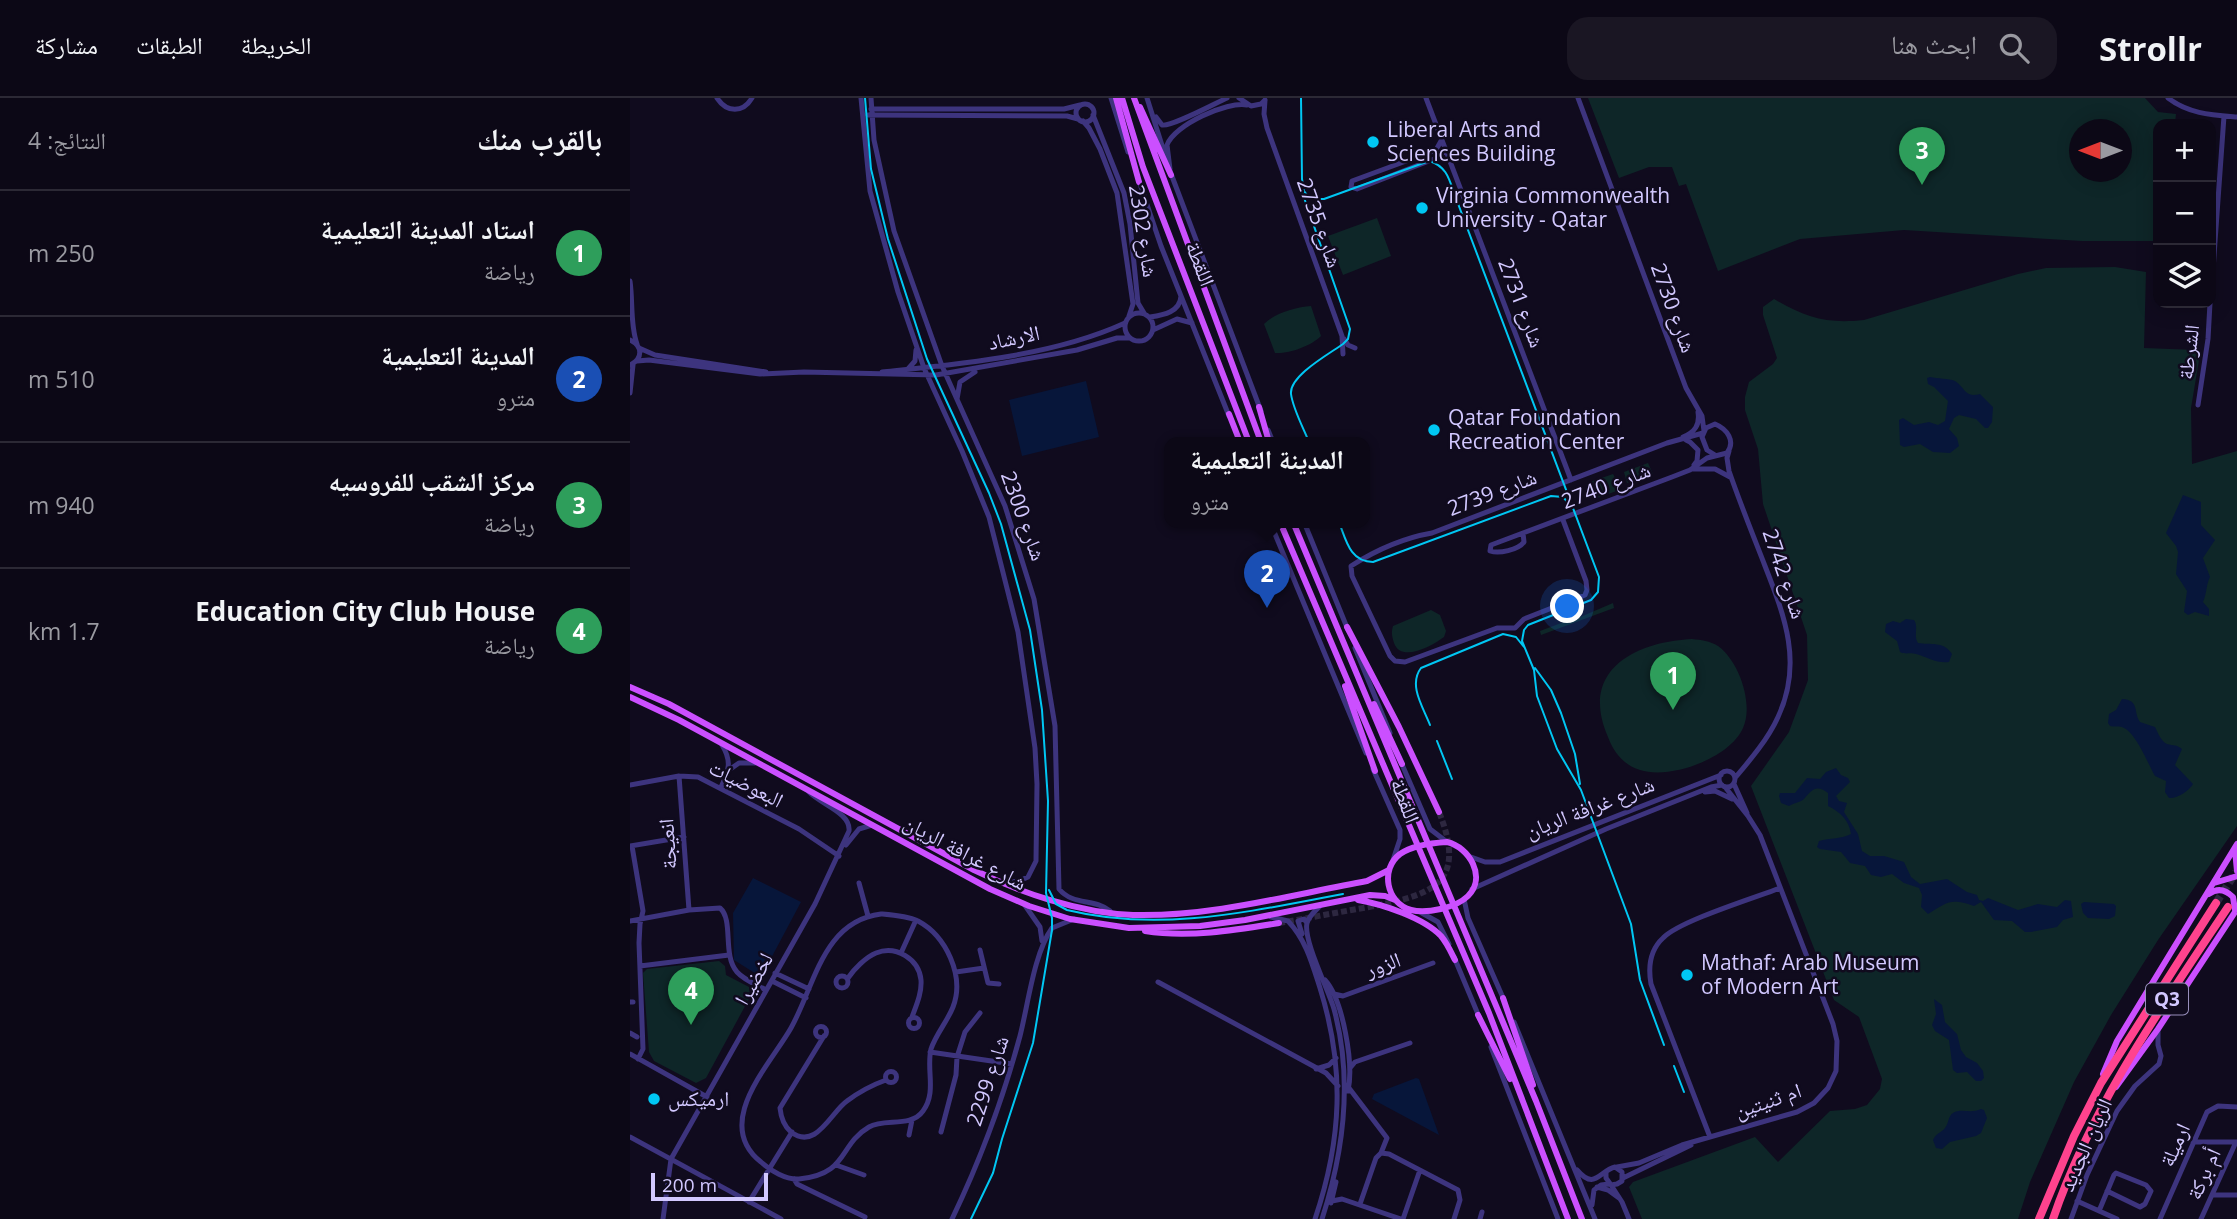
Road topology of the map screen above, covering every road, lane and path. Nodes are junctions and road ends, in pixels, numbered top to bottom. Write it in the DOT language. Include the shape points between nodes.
graph roads {
  1 [pos="717,98"];
  2 [pos="752,98"];
  3 [pos="861,98"];
  4 [pos="871,98"];
  5 [pos="1114,98"];
  6 [pos="1122,98"];
  7 [pos="1135,98"];
  8 [pos="1147,98"];
  9 [pos="1227,98"];
  10 [pos="1239,98"];
  11 [pos="1426,98"];
  12 [pos="1578,98"];
  13 [pos="2170,98"];
  14 [pos="1266,99"];
  15 [pos="1080,105"];
  16 [pos="1249,106"];
  17 [pos="871,112"];
  18 [pos="861,113"];
  19 [pos="1093,115"];
  20 [pos="2214,115"];
  21 [pos="2223,116"];
  22 [pos="2236,116"];
  23 [pos="1081,120"];
  24 [pos="1265,121"];
  25 [pos="2223,126"];
  26 [pos="1441,138"];
  27 [pos="1445,148"];
  28 [pos="1440,157"];
  29 [pos="878,161"];
  30 [pos="1450,162"];
  31 [pos="866,166"];
  32 [pos="1171,175"];
  33 [pos="1139,182"];
  34 [pos="2215,245"];
  35 [pos="630,281"];
  36 [pos="1181,293"];
  37 [pos="2210,308"];
  38 [pos="1147,315"];
  39 [pos="1129,316"];
  40 [pos="1125,323"];
  41 [pos="1192,323"];
  42 [pos="1153,330"];
  43 [pos="1342,336"];
  44 [pos="1129,338"];
  45 [pos="630,340"];
  46 [pos="638,346"];
  47 [pos="916,347"];
  48 [pos="1355,348"];
  49 [pos="1343,354"];
  50 [pos="633,364"];
  51 [pos="942,366"];
  52 [pos="985,368"];
  53 [pos="907,370"];
  54 [pos="925,372"];
  55 [pos="772,374"];
  56 [pos="871,374"];
  57 [pos="945,374"];
  58 [pos="630,393"];
  59 [pos="957,402"];
  60 [pos="2198,405"];
  61 [pos="1259,407"];
  62 [pos="1697,409"];
  63 [pos="1228,414"];
  64 [pos="1714,424"];
  65 [pos="1704,432"];
  66 [pos="1237,437"];
  67 [pos="1247,437"];
  68 [pos="1259,437"];
  69 [pos="1269,437"];
  70 [pos="1688,438"];
  71 [pos="1679,439"];
  72 [pos="1704,445"];
  73 [pos="1729,450"];
  74 [pos="1716,455"];
  75 [pos="1699,463"];
  76 [pos="1690,470"];
  77 [pos="1730,474"];
  78 [pos="1571,480"];
  79 [pos="1563,520"];
  80 [pos="1272,528"];
  81 [pos="1283,528"];
  82 [pos="1296,528"];
  83 [pos="1306,528"];
  84 [pos="1523,533"];
  85 [pos="1336,626"];
  86 [pos="1347,627"];
  87 [pos="1326,631"];
  88 [pos="630,687"];
  89 [pos="630,697"];
  90 [pos="721,742"];
  91 [pos="758,763"];
  92 [pos="1747,763"];
  93 [pos="1402,764"];
  94 [pos="729,770"];
  95 [pos="1375,771"];
  96 [pos="1729,772"];
  97 [pos="1721,775"];
  98 [pos="679,776"];
  99 [pos="1734,781"];
  100 [pos="630,785"];
  101 [pos="1723,786"];
  102 [pos="721,787"];
  103 [pos="805,789"];
  104 [pos="1698,792"];
  105 [pos="1740,806"];
  106 [pos="1439,812"];
  107 [pos="1748,816"];
  108 [pos="849,823"];
  109 [pos="872,825"];
  110 [pos="859,829"];
  111 [pos="684,836"];
  112 [pos="1447,842"];
  113 [pos="1427,844"];
  114 [pos="631,846"];
  115 [pos="1418,846"];
  116 [pos="2236,846"];
  117 [pos="840,853"];
  118 [pos="1471,857"];
  119 [pos="1393,860"];
  120 [pos="1389,870"];
  121 [pos="2237,871"];
  122 [pos="2237,876"];
  123 [pos="859,883"];
  124 [pos="1002,883"];
  125 [pos="2214,883"];
  126 [pos="1780,888"];
  127 [pos="1472,889"];
  128 [pos="2206,897"];
  129 [pos="1353,899"];
  130 [pos="1464,899"];
  131 [pos="1395,900"];
  132 [pos="2216,903"];
  133 [pos="1024,904"];
  134 [pos="1453,904"];
  135 [pos="1320,906"];
  136 [pos="1444,907"];
  137 [pos="689,910"];
  138 [pos="2233,910"];
  139 [pos="1110,911"];
  140 [pos="1417,911"];
  141 [pos="868,916"];
  142 [pos="1257,918"];
  143 [pos="640,919"];
  144 [pos="1074,919"];
  145 [pos="916,920"];
  146 [pos="630,921"];
  147 [pos="1279,923"];
  148 [pos="1307,923"];
  149 [pos="1129,928"];
  150 [pos="1306,947"];
  151 [pos="1041,948"];
  152 [pos="980,950"];
  153 [pos="901,953"];
  154 [pos="729,955"];
  155 [pos="1455,960"];
  156 [pos="1433,963"];
  157 [pos="640,966"];
  158 [pos="984,968"];
  159 [pos="956,972"];
  160 [pos="775,973"];
  161 [pos="847,975"];
  162 [pos="1322,978"];
  163 [pos="786,979"];
  164 [pos="772,981"];
  165 [pos="1158,982"];
  166 [pos="999,984"];
  167 [pos="782,986"];
  168 [pos="809,989"];
  169 [pos="766,990"];
  170 [pos="1334,994"];
  171 [pos="1343,996"];
  172 [pos="806,998"];
  173 [pos="1503,998"];
  174 [pos="1337,1003"];
  175 [pos="980,1013"];
  176 [pos="914,1015"];
  177 [pos="1478,1015"];
  178 [pos="2158,1029"];
  179 [pos="630,1033"];
  180 [pos="821,1036"];
  181 [pos="637,1037"];
  182 [pos="1410,1043"];
  183 [pos="2144,1050"];
  184 [pos="930,1052"];
  185 [pos="630,1054"];
  186 [pos="2161,1056"];
  187 [pos="957,1057"];
  188 [pos="1336,1058"];
  189 [pos="1348,1058"];
  190 [pos="638,1059"];
  191 [pos="1355,1062"];
  192 [pos="1012,1064"];
  193 [pos="1316,1069"];
  194 [pos="1349,1069"];
  195 [pos="886,1080"];
  196 [pos="2101,1083"];
  197 [pos="1338,1086"];
  198 [pos="1349,1088"];
  199 [pos="2110,1094"];
  200 [pos="1521,1095"];
  201 [pos="707,1097"];
  202 [pos="1345,1100"];
  203 [pos="1536,1101"];
  204 [pos="2237,1107"];
  205 [pos="912,1120"];
  206 [pos="792,1132"];
  207 [pos="941,1132"];
  208 [pos="909,1135"];
  209 [pos="630,1137"];
  210 [pos="1710,1137"];
  211 [pos="2193,1142"];
  212 [pos="2236,1142"];
  213 [pos="1381,1153"];
  214 [pos="1657,1158"];
  215 [pos="671,1159"];
  216 [pos="836,1165"];
  217 [pos="1574,1165"];
  218 [pos="1617,1167"];
  219 [pos="770,1169"];
  220 [pos="1335,1170"];
  221 [pos="1420,1170"];
  222 [pos="1606,1172"];
  223 [pos="864,1175"];
  224 [pos="794,1179"];
  225 [pos="1622,1179"];
  226 [pos="1610,1184"];
  227 [pos="1597,1187"];
  228 [pos="1335,1191"];
  229 [pos="2107,1191"];
  230 [pos="2212,1195"];
  231 [pos="2237,1195"];
  232 [pos="1342,1199"];
  233 [pos="1332,1201"];
  234 [pos="2077,1201"];
  235 [pos="749,1202"];
  236 [pos="1623,1203"];
  237 [pos="1360,1204"];
  238 [pos="2099,1211"];
  239 [pos="1482,1212"];
  240 [pos="865,1217"];
  241 [pos="1594,1217"];
  242 [pos="663,1219"];
  243 [pos="781,1219"];
  244 [pos="952,1219"];
  245 [pos="1315,1219"];
  246 [pos="1324,1219"];
  247 [pos="1402,1219"];
  248 [pos="1454,1219"];
  249 [pos="1480,1219"];
  250 [pos="1558,1219"];
  251 [pos="1568,1219"];
  252 [pos="1582,1219"];
  253 [pos="1629,1219"];
  254 [pos="2039,1219"];
  255 [pos="2053,1219"];
  256 [pos="2071,1219"];
  257 [pos="2117,1219"];
  258 [pos="2160,1219"];
  259 [pos="2202,1219"];
  1 -- 2 [label="street" via="733,110 745,107"];
  3 -- 18 [label="street, شارع 2300"];
  4 -- 17 [label="street, شارع 2300"];
  5 -- 33 [label="main road"];
  6 -- 67 [label="main road, اللقطة" via="1143,167"];
  7 -- 32 [label="main road"];
  7 -- 68 [label="main road, اللقطة"];
  8 -- 9 [label="street" via="1159,123 1168,126"];
  8 -- 32 [label="street, اللقطة"];
  10 -- 16 [label="street, شارع 2735"];
  11 -- 26 [label="street, شارع 2731"];
  12 -- 62 [label="street, شارع 2730"];
  13 -- 20 [label="street" via="2187,110"];
  13 -- 22 [label="street" via="2197,111"];
  14 -- 16 [label="street"];
  14 -- 24 [label="street, شارع 2735"];
  15 -- 17 [label="street"];
  15 -- 19 [label="street" via="1090,106"];
  15 -- 23 [label="street" via="1076,111"];
  16 -- 24 [label="street, شارع 2735"];
  16 -- 32 [label="street" via="1227,107 1172,135 1167,151"];
  17 -- 18 [label="street"];
  17 -- 23 [label="street"];
  17 -- 29 [label="street, شارع 2300"];
  18 -- 31 [label="street, شارع 2300"];
  19 -- 23 [label="street"];
  19 -- 38 [label="street, شارع 2302" via="1124,193 1138,303"];
  20 -- 21 [label="street"];
  20 -- 25 [label="street"];
  21 -- 22 [label="street"];
  21 -- 25 [label="street, الشرطة"];
  22 -- 25 [label="street"];
  23 -- 39 [label="street, شارع 2302" via="1100,149 1121,207 1133,304"];
  24 -- 43 [label="street, شارع 2735"];
  25 -- 34 [label="street, الشرطة"];
  26 -- 27 [label="street, شارع 2731"];
  26 -- 28 [label="street" via="1436,150 1352,181 1351,187 1357,189"];
  27 -- 28 [label="street"];
  27 -- 30 [label="street, شارع 2731"];
  28 -- 30 [label="street"];
  29 -- 31 [label="street" via="869,160"];
  29 -- 51 [label="street, شارع 2300" via="894,231"];
  30 -- 78 [label="street, شارع 2731"];
  31 -- 47 [label="street, شارع 2300" via="878,223"];
  32 -- 61 [label="street, اللقطة"];
  33 -- 36 [label="street, اللقطة"];
  35 -- 46 [label="street"];
  36 -- 38 [label="street" via="1175,309"];
  36 -- 41 [label="street, اللقطة"];
  37 -- 60 [label="street, الشرطة"];
  38 -- 39 [label="street"];
  38 -- 42 [label="street"];
  39 -- 40 [label="street"];
  40 -- 44 [label="street"];
  40 -- 51 [label="street, الارشاد" via="1051,346"];
  41 -- 42 [label="street" via="1177,319"];
  41 -- 63 [label="street, اللقطة"];
  42 -- 44 [label="street" via="1145,340"];
  43 -- 48 [label="street, شارع 2735"];
  43 -- 49 [label="street, شارع 2735"];
  44 -- 52 [label="street, الارشاد"];
  45 -- 46 [label="street, الارشاد"];
  46 -- 50 [label="street" via="640,355"];
  46 -- 55 [label="street, الارشاد" via="655,355"];
  47 -- 53 [label="street" via="915,360"];
  47 -- 54 [label="street, شارع 2300"];
  50 -- 55 [label="street, الارشاد" via="649,360"];
  50 -- 58 [label="street"];
  51 -- 54 [label="street, الارشاد"];
  51 -- 57 [label="street, شارع 2300"];
  52 -- 57 [label="street, الارشاد"];
  52 -- 59 [label="street, الارشاد" via="960,382"];
  53 -- 54 [label="street, الارشاد"];
  53 -- 56 [label="street, الارشاد"];
  54 -- 56 [label="street, الارشاد"];
  54 -- 57 [label="street, الارشاد"];
  54 -- 124 [label="street, شارع 2300" via="989,517 1026,678 1037,784 1036,861 1024,880"];
  55 -- 56 [label="street, الارشاد"];
  57 -- 59 [label="street, شارع 2300"];
  59 -- 139 [label="street, شارع 2300" via="1005,506 1038,617 1055,726 1059,889 1072,899"];
  61 -- 69 [label="main road"];
  62 -- 64 [label="street, شارع 2730"];
  62 -- 65 [label="street, شارع 2730"];
  62 -- 71 [label="street" via="1694,431"];
  63 -- 66 [label="main road"];
  64 -- 65 [label="street"];
  64 -- 73 [label="street" via="1727,433"];
  65 -- 70 [label="street, شارع 2739"];
  65 -- 72 [label="street"];
  70 -- 71 [label="street, شارع 2739"];
  70 -- 72 [label="street, شارع 2739"];
  71 -- 76 [label="street" via="1698,450"];
  71 -- 78 [label="street, شارع 2739"];
  72 -- 74 [label="street"];
  72 -- 75 [label="street"];
  73 -- 74 [label="street"];
  73 -- 77 [label="street, شارع 2742"];
  74 -- 75 [label="street, شارع 2740"];
  74 -- 77 [label="street, شارع 2742"];
  75 -- 76 [label="street, شارع 2740"];
  76 -- 77 [label="street"];
  76 -- 79 [label="street, شارع 2740"];
  77 -- 92 [label="street, شارع 2742" via="1783,611 1790,644 1789,685 1779,715"];
  78 -- 79 [label="street, شارع 2739" via="1414,536 1351,566 1390,656 1405,662 1497,628 1515,628 1524,619 1585,595 1586,581"];
  79 -- 84 [label="street, شارع 2740"];
  80 -- 95 [label="street, اللقطة"];
  81 -- 87 [label="main road, اللقطة"];
  82 -- 85 [label="main road, اللقطة"];
  83 -- 86 [label="street, اللقطة"];
  84 -- 84 [label="street, شارع 2740" via="1491,544 1489,550 1518,548 1524,542"];
  85 -- 93 [label="main road"];
  85 -- 113 [label="main road, اللقطة"];
  86 -- 93 [label="street, اللقطة"];
  86 -- 106 [label="main road"];
  87 -- 95 [label="main road"];
  87 -- 115 [label="main road, اللقطة"];
  88 -- 124 [label="main road, شارع غرافة الريان"];
  89 -- 90 [label="main road, شارع غرافة الريان"];
  90 -- 91 [label="main road, شارع غرافة الريان"];
  90 -- 94 [label="street"];
  91 -- 94 [label="street" via="739,763"];
  91 -- 103 [label="main road, شارع غرافة الريان"];
  92 -- 96 [label="street, شارع 2742"];
  92 -- 99 [label="street, شارع 2742"];
  93 -- 112 [label="street, اللقطة" via="1430,829"];
  94 -- 102 [label="street"];
  95 -- 119 [label="street, اللقطة" via="1400,830"];
  96 -- 97 [label="street, شارع غرافة الريان"];
  96 -- 99 [label="street"];
  97 -- 101 [label="street"];
  97 -- 118 [label="street, شارع غرافة الريان" via="1500,862"];
  98 -- 100 [label="street, البعوضيات"];
  98 -- 102 [label="street, البعوضيات" via="692,775"];
  98 -- 111 [label="street, انعيجة"];
  99 -- 101 [label="street, شارع غرافة الريان"];
  99 -- 107 [label="street, ام ثنيتين"];
  101 -- 104 [label="street, شارع غرافة الريان"];
  101 -- 105 [label="street, ام ثنيتين"];
  102 -- 117 [label="street, البعوضيات"];
  103 -- 108 [label="street"];
  103 -- 109 [label="main road, شارع غرافة الريان"];
  104 -- 105 [label="street" via="1721,793"];
  104 -- 127 [label="street, شارع غرافة الريان"];
  105 -- 107 [label="street, ام ثنيتين"];
  107 -- 126 [label="street, ام ثنيتين"];
  108 -- 110 [label="street"];
  108 -- 117 [label="street, لخضيرا"];
  109 -- 110 [label="street"];
  109 -- 133 [label="main road, شارع غرافة الريان"];
  110 -- 117 [label="street, لخضيرا"];
  111 -- 114 [label="street"];
  111 -- 137 [label="street, انعيجة"];
  112 -- 113 [label="main road, اللقطة"];
  112 -- 118 [label="main road, اللقطة"];
  113 -- 115 [label="main road, اللقطة"];
  113 -- 134 [label="main road, اللقطة"];
  114 -- 143 [label="street" via="643,911"];
  115 -- 119 [label="main road, اللقطة"];
  115 -- 136 [label="main road, اللقطة"];
  116 -- 121 [label="main road"];
  116 -- 125 [label="main road"];
  117 -- 160 [label="street, لخضيرا"];
  118 -- 127 [label="main road"];
  119 -- 120 [label="main road, اللقطة"];
  120 -- 131 [label="main road" via="1388,885"];
  120 -- 139 [label="main road, شارع غرافة الريان" via="1367,881 1202,911 1131,915"];
  122 -- 125 [label="main road"];
  123 -- 141 [label="street"];
  124 -- 139 [label="main road, شارع غرافة الريان" via="1054,901"];
  125 -- 128 [label="main road"];
  126 -- 210 [label="street" via="1677,927 1661,939 1650,961 1651,984"];
  126 -- 210 [label="street, ام ثنيتين" via="1833,1024 1836,1071 1822,1096 1808,1107"];
  127 -- 130 [label="main road"];
  128 -- 138 [label="main road" via="2227,891 2234,897"];
  128 -- 196 [label="main road" via="2117,1041"];
  129 -- 131 [label="main road, شارع غرافة الريان" via="1377,895"];
  129 -- 135 [label="main road, شارع غرافة الريان"];
  129 -- 155 [label="main road" via="1373,902 1427,925 1440,935"];
  130 -- 134 [label="main road"];
  130 -- 173 [label="street"];
  131 -- 140 [label="main road"];
  132 -- 196 [label="highway, Q3"];
  133 -- 144 [label="main road, شارع غرافة الريان"];
  133 -- 151 [label="street, شارع 2299" via="1040,926"];
  134 -- 136 [label="main road"];
  134 -- 203 [label="main road, اللقطة"];
  135 -- 142 [label="main road, شارع غرافة الريان"];
  135 -- 148 [label="street"];
  136 -- 140 [label="main road"];
  136 -- 200 [label="main road, اللقطة"];
  137 -- 143 [label="street"];
  137 -- 154 [label="street" via="723,909"];
  138 -- 178 [label="main road"];
  138 -- 199 [label="highway, Q3" via="2155,1017"];
  140 -- 155 [label="street" via="1438,922"];
  141 -- 145 [label="street"];
  141 -- 168 [label="street" via="837,936"];
  142 -- 149 [label="main road, شارع غرافة الريان" via="1200,926"];
  142 -- 150 [label="street" via="1288,921"];
  143 -- 146 [label="street"];
  143 -- 157 [label="street"];
  144 -- 149 [label="main road, شارع غرافة الريان"];
  144 -- 151 [label="street, شارع 2299" via="1052,928"];
  145 -- 153 [label="street"];
  145 -- 159 [label="street" via="932,931"];
  147 -- 149 [label="main road" via="1196,933"];
  148 -- 150 [label="street" via="1301,919 1298,923"];
  148 -- 162 [label="street"];
  150 -- 188 [label="street"];
  151 -- 192 [label="street, شارع 2299"];
  152 -- 158 [label="street"];
  153 -- 161 [label="street" via="875,953"];
  153 -- 176 [label="street" via="911,959 921,978"];
  154 -- 157 [label="street"];
  154 -- 169 [label="street" via="738,974"];
  155 -- 177 [label="street"];
  156 -- 171 [label="street, الزور"];
  157 -- 190 [label="street" via="643,1049"];
  158 -- 159 [label="street"];
  158 -- 166 [label="street" via="988,983"];
  159 -- 184 [label="street" via="953,1007"];
  160 -- 163 [label="street"];
  160 -- 164 [label="street, لخضيرا"];
  162 -- 170 [label="street"];
  162 -- 202 [label="street" via="1341,1041"];
  163 -- 167 [label="street"];
  163 -- 168 [label="street"];
  164 -- 167 [label="street"];
  164 -- 169 [label="street, لخضيرا"];
  165 -- 193 [label="street"];
  167 -- 172 [label="street"];
  168 -- 172 [label="street"];
  169 -- 201 [label="street, لخضيرا"];
  170 -- 171 [label="street, الزور"];
  170 -- 174 [label="street"];
  171 -- 174 [label="street, الزور"];
  172 -- 219 [label="street" via="744,1108 742,1128 748,1146"];
  173 -- 203 [label="main road"];
  173 -- 217 [label="street"];
  174 -- 189 [label="street"];
  175 -- 187 [label="street" via="965,1032"];
  177 -- 200 [label="main road"];
  177 -- 250 [label="street"];
  178 -- 183 [label="main road"];
  178 -- 186 [label="street"];
  179 -- 181 [label="street"];
  180 -- 206 [label="street" via="780,1108"];
  182 -- 191 [label="street"];
  183 -- 186 [label="street" via="2153,1049"];
  183 -- 199 [label="main road"];
  184 -- 187 [label="street"];
  184 -- 205 [label="street" via="928,1103"];
  185 -- 190 [label="street"];
  186 -- 234 [label="street, الريان الجديد" via="2158,1067 2121,1104"];
  187 -- 192 [label="street"];
  187 -- 207 [label="street"];
  188 -- 193 [label="street"];
  188 -- 197 [label="street"];
  189 -- 191 [label="street"];
  189 -- 194 [label="street"];
  190 -- 201 [label="street"];
  191 -- 194 [label="street"];
  192 -- 244 [label="street, شارع 2299" via="975,1170"];
  193 -- 197 [label="street"];
  194 -- 198 [label="street"];
  195 -- 206 [label="street" via="847,1101 814,1135"];
  196 -- 254 [label="highway, Q3"];
  197 -- 245 [label="street" via="1333,1148"];
  198 -- 202 [label="street"];
  198 -- 213 [label="street" via="1386,1134"];
  199 -- 255 [label="highway, Q3"];
  200 -- 251 [label="main road, اللقطة"];
  201 -- 215 [label="street, لخضيرا"];
  202 -- 220 [label="street"];
  203 -- 252 [label="main road, اللقطة"];
  204 -- 211 [label="street, ارميلة" via="2211,1108"];
  205 -- 208 [label="street"];
  205 -- 216 [label="street" via="872,1126"];
  206 -- 219 [label="street"];
  209 -- 215 [label="street"];
  210 -- 214 [label="street, ام ثنيتين"];
  211 -- 212 [label="street"];
  211 -- 258 [label="street, ارميلة"];
  212 -- 230 [label="street, أم بركة"];
  213 -- 221 [label="street"];
  213 -- 237 [label="street"];
  214 -- 218 [label="street, ام ثنيتين"];
  214 -- 225 [label="street, ام ثنيتين"];
  215 -- 235 [label="street"];
  215 -- 242 [label="street"];
  216 -- 223 [label="street"];
  216 -- 224 [label="street"];
  217 -- 222 [label="street" via="1590,1180"];
  217 -- 241 [label="street"];
  218 -- 222 [label="street"];
  218 -- 225 [label="street"];
  219 -- 224 [label="street"];
  219 -- 235 [label="street"];
  220 -- 228 [label="street"];
  220 -- 246 [label="street"];
  221 -- 247 [label="street"];
  221 -- 248 [label="street" via="1458,1190"];
  222 -- 226 [label="street"];
  224 -- 240 [label="street"];
  225 -- 226 [label="street"];
  225 -- 236 [label="street"];
  226 -- 227 [label="street"];
  226 -- 236 [label="street"];
  227 -- 236 [label="street"];
  227 -- 241 [label="street" via="1591,1196"];
  228 -- 232 [label="street"];
  228 -- 233 [label="street"];
  229 -- 229 [label="street" via="2119,1173 2151,1191 2140,1207"];
  229 -- 238 [label="street"];
  230 -- 231 [label="street"];
  230 -- 259 [label="street, أم بركة"];
  232 -- 233 [label="street"];
  232 -- 237 [label="street"];
  233 -- 246 [label="street"];
  234 -- 238 [label="street"];
  234 -- 256 [label="street, الريان الجديد"];
  235 -- 243 [label="street"];
  236 -- 253 [label="street"];
  237 -- 247 [label="street"];
  238 -- 257 [label="street"];
  239 -- 249 [label="street"];
}
